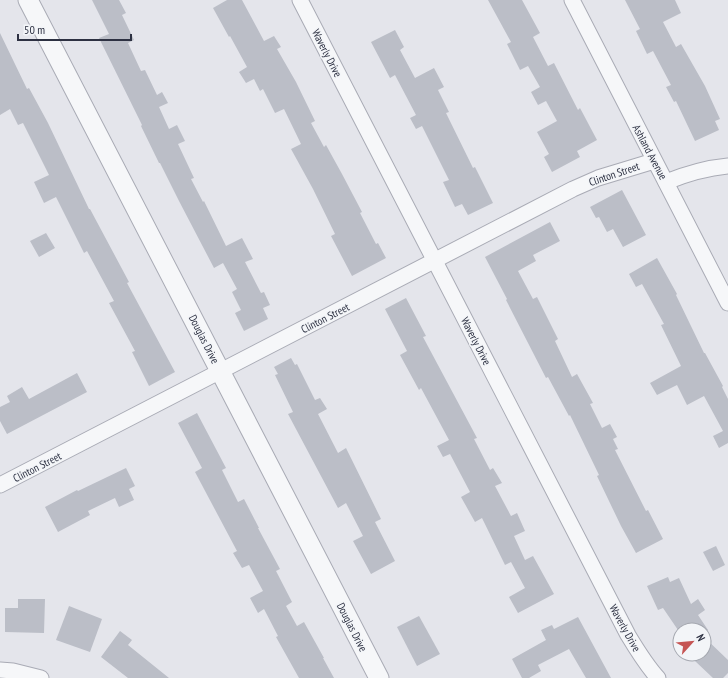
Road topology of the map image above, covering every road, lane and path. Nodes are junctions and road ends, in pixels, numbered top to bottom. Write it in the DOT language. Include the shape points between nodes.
graph roads {
  1 [pos="28,0"];
  2 [pos="300,0"];
  3 [pos="572,0"];
  4 [pos="654,161"];
  5 [pos="728,166"];
  6 [pos="666,182"];
  7 [pos="434,261"];
  8 [pos="728,303"];
  9 [pos="221,372"];
  10 [pos="0,486"];
  11 [pos="0,670"];
  12 [pos="41,678"];
  13 [pos="379,678"];
  14 [pos="658,678"];
  1 -- 9 [label="street, Douglas Drive"];
  2 -- 7 [label="street, Waverly Drive"];
  3 -- 4 [label="street, Ashland Avenue"];
  4 -- 6 [label="street, Ashland Avenue"];
  4 -- 7 [label="street, Clinton Street" via="598,178"];
  5 -- 6 [label="street"];
  6 -- 8 [label="street, Ashland Avenue"];
  7 -- 9 [label="street, Clinton Street"];
  7 -- 14 [label="street, Waverly Drive" via="628,635 638,653"];
  9 -- 10 [label="street, Clinton Street"];
  9 -- 13 [label="street, Douglas Drive"];
  11 -- 12 [label="street"];
}
